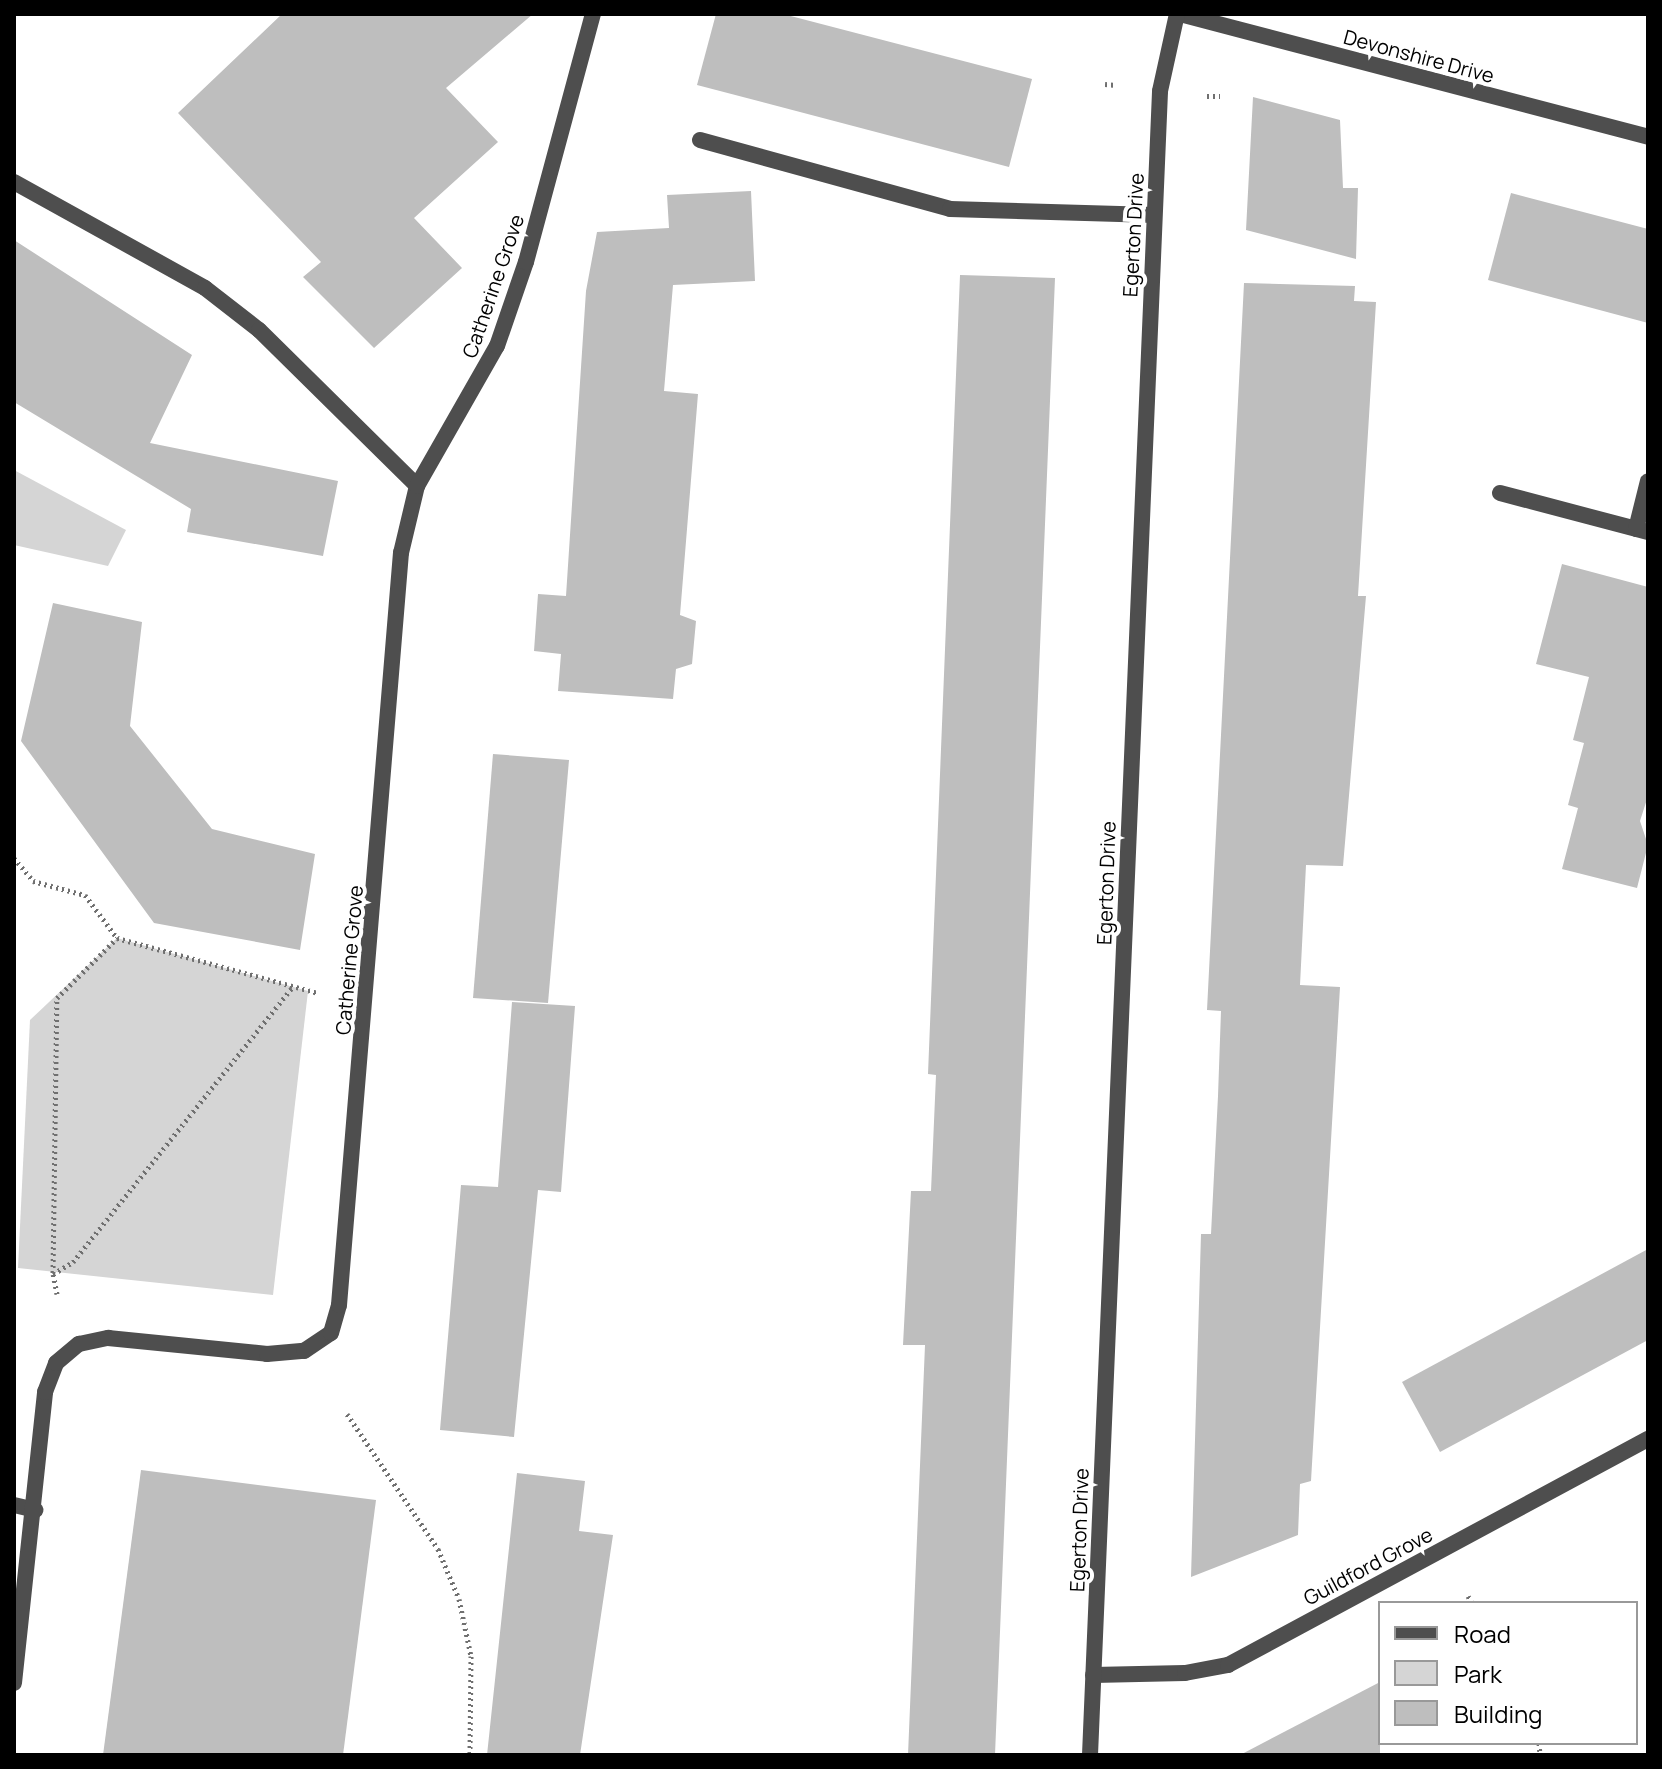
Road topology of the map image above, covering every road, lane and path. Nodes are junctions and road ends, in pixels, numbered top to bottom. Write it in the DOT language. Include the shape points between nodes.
graph roads {
  1 [pos="593,14"];
  2 [pos="1178,14"];
  3 [pos="1105,84"];
  4 [pos="1117,85"];
  5 [pos="1207,96"];
  6 [pos="1220,96"];
  7 [pos="1648,137"];
  8 [pos="700,140"];
  9 [pos="14,182"];
  10 [pos="1154,215"];
  11 [pos="1648,481"];
  12 [pos="417,486"];
  13 [pos="1500,493"];
  14 [pos="1642,530"];
  15 [pos="14,858"];
  16 [pos="117,938"];
  17 [pos="292,988"];
  18 [pos="318,993"];
  19 [pos="53,1274"];
  20 [pos="57,1294"];
  21 [pos="347,1414"];
  22 [pos="1648,1439"];
  23 [pos="14,1505"];
  24 [pos="35,1510"];
  25 [pos="1468,1596"];
  26 [pos="1471,1601"];
  27 [pos="1093,1675"];
  28 [pos="14,1683"];
  29 [pos="470,1755"];
  30 [pos="1090,1755"];
  1 -- 12 [label="street, Catherine Grove" via="526,262 497,346"];
  2 -- 7 [label="street, Devonshire Drive"];
  2 -- 10 [label="street, Egerton Drive" via="1160,91"];
  3 -- 4 [label="path"];
  5 -- 6 [label="path"];
  8 -- 10 [label="street" via="950,209"];
  9 -- 12 [label="street" via="205,288 259,330"];
  10 -- 27 [label="street, Egerton Drive"];
  11 -- 14 [label="street"];
  12 -- 24 [label="street, Catherine Grove" via="401,553 339,1305 331,1333 304,1351 267,1354 108,1338 79,1344 56,1363 45,1392"];
  13 -- 14 [label="street"];
  15 -- 16 [label="path" via="33,881 85,895"];
  16 -- 17 [label="path"];
  16 -- 19 [label="path" via="57,998"];
  17 -- 18 [label="path"];
  17 -- 19 [label="path" via="73,1262"];
  19 -- 20 [label="path"];
  21 -- 29 [label="path" via="438,1549 459,1599 471,1656"];
  22 -- 27 [label="street, Guildford Grove" via="1228,1665 1185,1673"];
  23 -- 24 [label="street"];
  24 -- 28 [label="street, Catherine Grove"];
  25 -- 26 [label="path"];
  27 -- 30 [label="street, Egerton Drive"];
}
